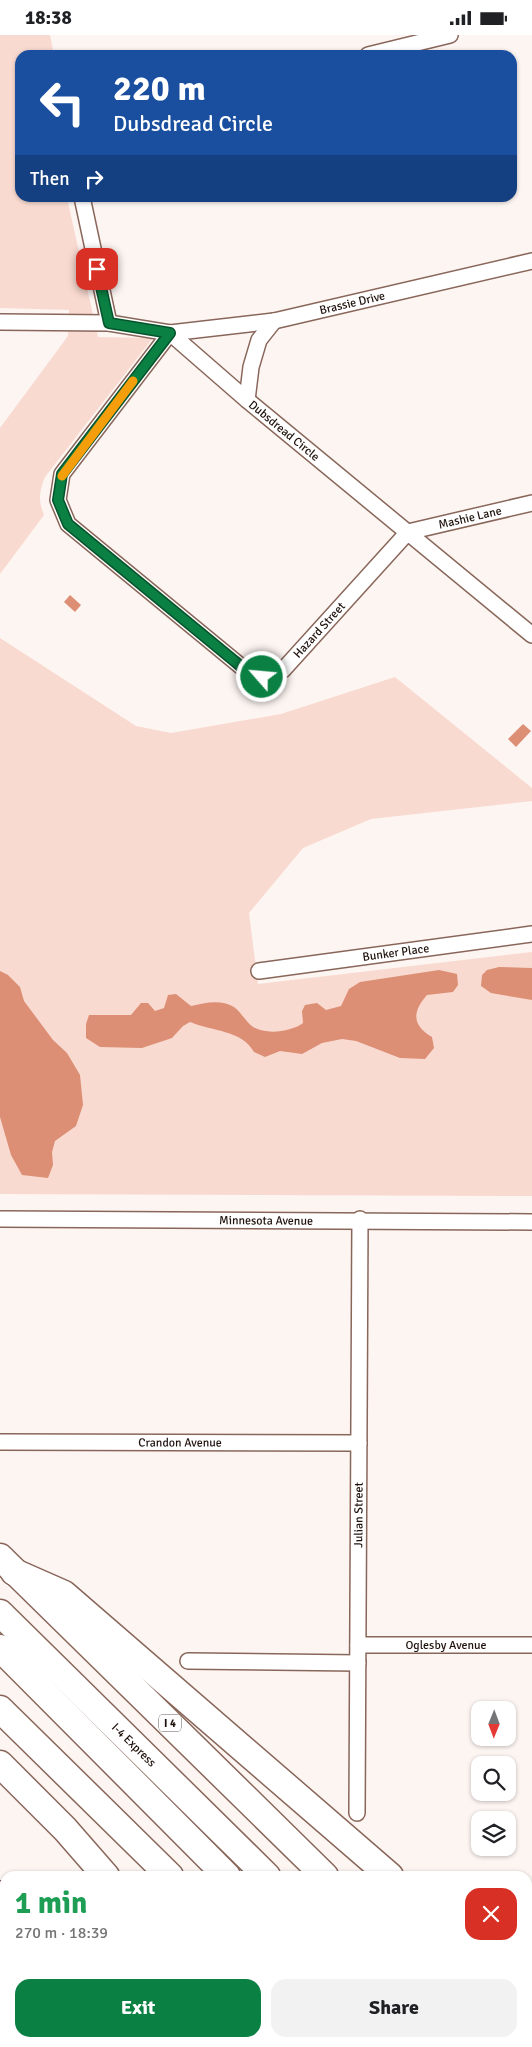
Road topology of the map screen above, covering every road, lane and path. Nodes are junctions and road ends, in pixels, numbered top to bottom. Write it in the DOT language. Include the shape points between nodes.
graph roads {
  1 [pos="450,35"];
  2 [pos="388,50"];
  3 [pos="83,202"];
  4 [pos="532,261"];
  5 [pos="0,321"];
  6 [pos="274,321"];
  7 [pos="109,323"];
  8 [pos="170,333"];
  9 [pos="247,400"];
  10 [pos="532,503"];
  11 [pos="408,531"];
  12 [pos="532,635"];
  13 [pos="532,934"];
  14 [pos="259,971"];
  15 [pos="0,1219"];
  16 [pos="360,1219"];
  17 [pos="532,1222"];
  18 [pos="0,1442"];
  19 [pos="359,1443"];
  20 [pos="7,1564"];
  21 [pos="0,1613"];
  22 [pos="358,1645"];
  23 [pos="532,1645"];
  24 [pos="0,1648"];
  25 [pos="188,1661"];
  26 [pos="358,1663"];
  27 [pos="0,1709"];
  28 [pos="0,1765"];
  29 [pos="357,1813"];
  30 [pos="102,1871"];
  31 [pos="165,1871"];
  32 [pos="221,1871"];
  33 [pos="262,1871"];
  34 [pos="320,1871"];
  35 [pos="384,1871"];
  1 -- 2 [label="street"];
  3 -- 7 [label="street"];
  4 -- 6 [label="street, Brassie Drive"];
  5 -- 7 [label="street"];
  6 -- 8 [label="street, Brassie Drive"];
  6 -- 9 [label="street" via="259,340 251,367"];
  7 -- 8 [label="street"];
  8 -- 9 [label="street, Dubsdread Circle"];
  8 -- 11 [label="street, Hazard Street" via="62,474 58,500 68,524 249,673 262,677 283,670"];
  9 -- 11 [label="street, Dubsdread Circle"];
  10 -- 11 [label="street, Mashie Lane"];
  11 -- 12 [label="street, Dubsdread Circle"];
  13 -- 14 [label="street, Bunker Place"];
  15 -- 16 [label="street, Minnesota Avenue"];
  16 -- 17 [label="street, Minnesota Avenue"];
  16 -- 19 [label="street, Julian Street"];
  18 -- 19 [label="street, Crandon Avenue"];
  19 -- 22 [label="street, Julian Street"];
  20 -- 34 [label="highway, I 4"];
  20 -- 35 [label="highway" via="64,1595"];
  21 -- 33 [label="highway, I-4 Express"];
  22 -- 23 [label="street, Oglesby Avenue"];
  22 -- 26 [label="street, Julian Street"];
  24 -- 32 [label="highway"];
  25 -- 26 [label="street"];
  26 -- 29 [label="street, Julian Street"];
  27 -- 31 [label="highway"];
  28 -- 30 [label="highway"];
}
